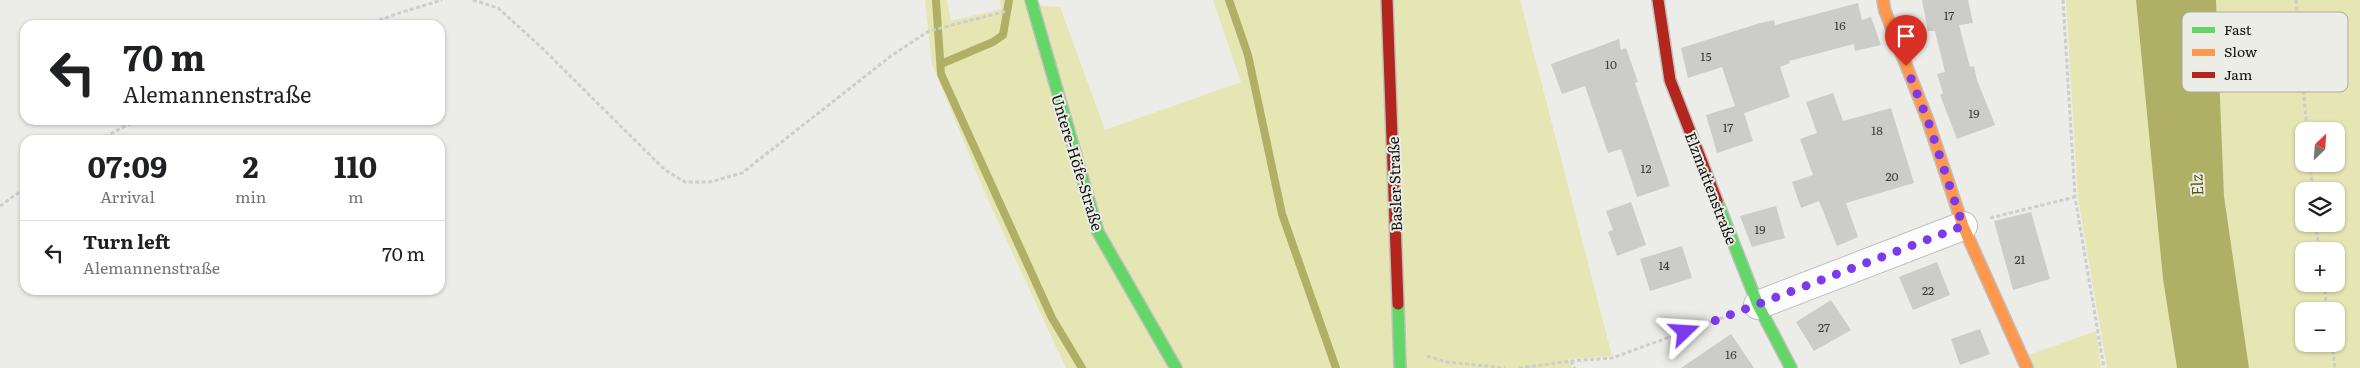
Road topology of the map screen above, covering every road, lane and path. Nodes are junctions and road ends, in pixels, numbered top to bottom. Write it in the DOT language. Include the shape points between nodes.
graph roads {
  1 [pos="442,0"];
  2 [pos="473,0"];
  3 [pos="1387,0"];
  4 [pos="1658,0"];
  5 [pos="1883,0"];
  6 [pos="2063,0"];
  7 [pos="1031,3"];
  8 [pos="380,20"];
  9 [pos="2304,92"];
  10 [pos="2306,122"];
  11 [pos="128,125"];
  12 [pos="108,135"];
  13 [pos="20,192"];
  14 [pos="2075,197"];
  15 [pos="0,206"];
  16 [pos="1962,225"];
  17 [pos="1758,305"];
  18 [pos="2333,352"];
  19 [pos="1571,361"];
  20 [pos="1448,362"];
  21 [pos="1176,368"];
  22 [pos="1400,368"];
  23 [pos="1505,368"];
  24 [pos="1519,368"];
  25 [pos="1575,368"];
  26 [pos="1791,368"];
  27 [pos="2027,368"];
  28 [pos="2104,368"];
  29 [pos="2335,368"];
  1 -- 8 [label="path"];
  2 -- 7 [label="path" via="498,8 665,170 685,182 710,182 742,173 891,56 929,31"];
  3 -- 22 [label="street, Basler Straße"];
  4 -- 17 [label="street, Elzmattenstraße" via="1670,80"];
  5 -- 16 [label="street"];
  6 -- 14 [label="path"];
  7 -- 21 [label="street, Untere-Höfe-Straße" via="1098,232"];
  9 -- 10 [label="path"];
  11 -- 12 [label="path"];
  13 -- 15 [label="path"];
  14 -- 16 [label="path"];
  14 -- 28 [label="path"];
  16 -- 17 [label="street"];
  16 -- 27 [label="street"];
  17 -- 19 [label="path" via="1612,358"];
  17 -- 26 [label="street, Elzmattenstraße"];
  18 -- 29 [label="path"];
  19 -- 24 [label="path"];
  19 -- 25 [label="path"];
  20 -- 23 [label="path"];
}
